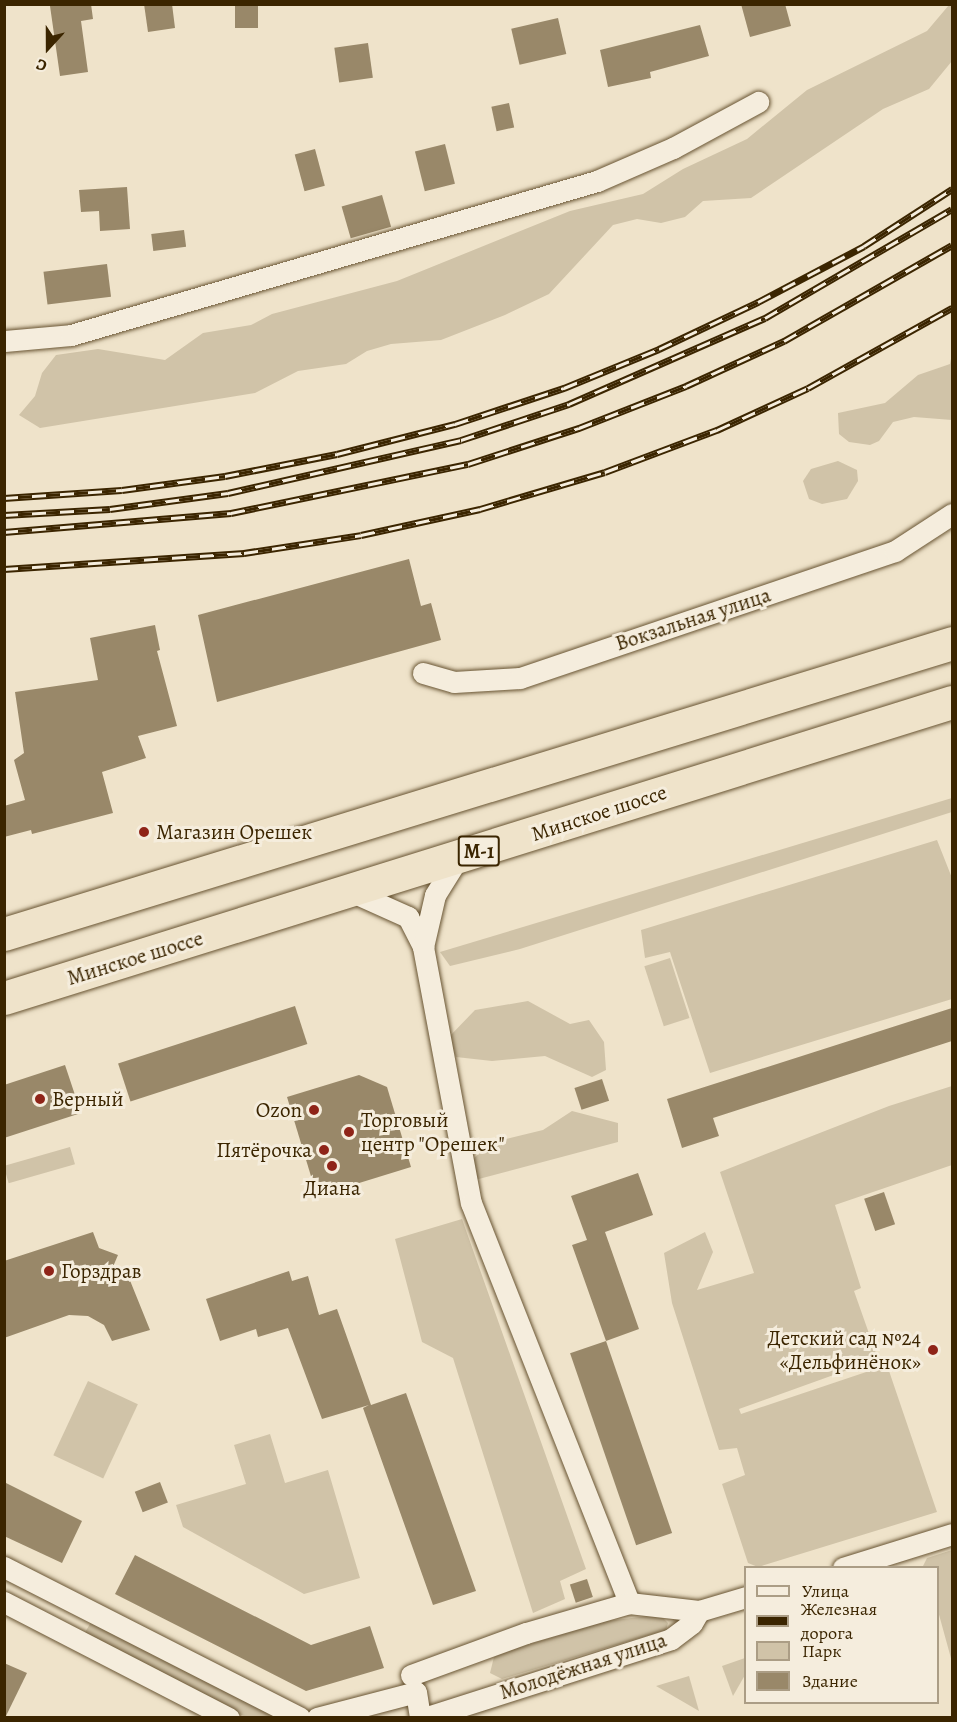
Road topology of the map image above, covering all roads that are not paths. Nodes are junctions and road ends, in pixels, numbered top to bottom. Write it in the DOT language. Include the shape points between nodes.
graph roads {
  1 [pos="758,102"];
  2 [pos="4,340"];
  3 [pos="952,514"];
  4 [pos="952,643"];
  5 [pos="423,673"];
  6 [pos="952,702"];
  7 [pos="458,858"];
  8 [pos="350,891"];
  9 [pos="4,934"];
  10 [pos="423,947"];
  11 [pos="4,998"];
  12 [pos="952,1534"];
  13 [pos="849,1566"];
  14 [pos="4,1568"];
  15 [pos="744,1598"];
  16 [pos="4,1602"];
  17 [pos="628,1603"];
  18 [pos="699,1611"];
  19 [pos="413,1684"];
  20 [pos="229,1718"];
  21 [pos="300,1718"];
  22 [pos="317,1718"];
  23 [pos="422,1718"];
  1 -- 2 [label="street" via="673,148 597,181 72,335"];
  3 -- 5 [label="street, Вокзальная улица" via="895,551 520,678 454,682"];
  4 -- 9 [label="highway"];
  6 -- 7 [label="highway, Минское шоссе / М-1"];
  7 -- 8 [label="highway, Минское шоссе / М-1"];
  7 -- 10 [label="street" via="435,895"];
  8 -- 10 [label="street" via="408,917"];
  8 -- 11 [label="highway, Минское шоссе / М-1"];
  10 -- 17 [label="street" via="471,1203"];
  12 -- 13 [label="street"];
  14 -- 21 [label="street"];
  15 -- 18 [label="street"];
  16 -- 20 [label="street"];
  17 -- 18 [label="street"];
  17 -- 19 [label="street" via="484,1649"];
  18 -- 23 [label="street, Молодёжная улица" via="692,1623 671,1639"];
  19 -- 22 [label="street"];
  19 -- 23 [label="street"];
}
